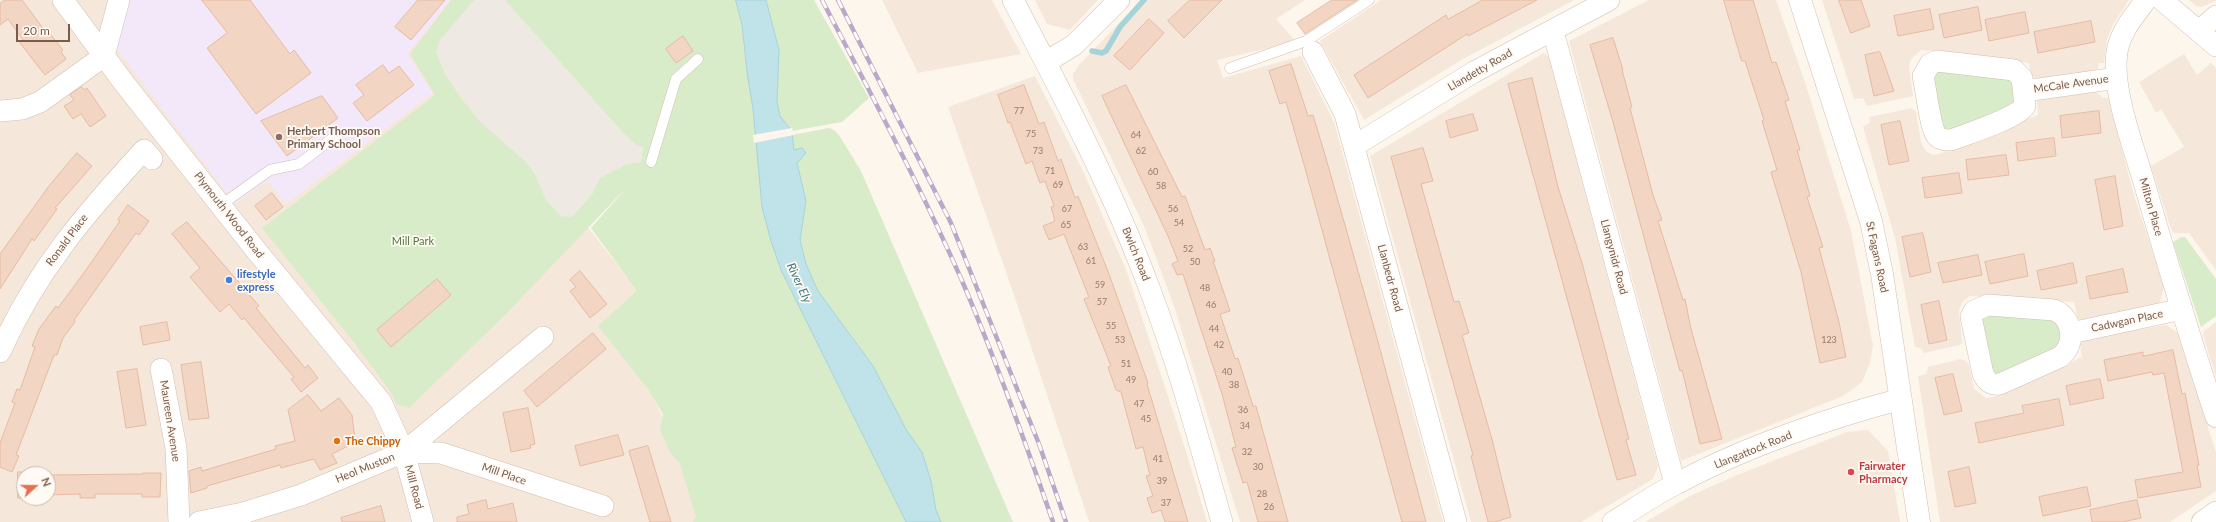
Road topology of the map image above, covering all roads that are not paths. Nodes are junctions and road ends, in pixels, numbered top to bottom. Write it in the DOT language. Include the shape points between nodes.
graph roads {
  1 [pos="63,0"];
  2 [pos="119,0"];
  3 [pos="1013,0"];
  4 [pos="1119,0"];
  5 [pos="1369,0"];
  6 [pos="1609,0"];
  7 [pos="1800,0"];
  8 [pos="2146,0"];
  9 [pos="2162,0"];
  10 [pos="2216,16"];
  11 [pos="1551,31"];
  12 [pos="2199,31"];
  13 [pos="2216,46"];
  14 [pos="1309,47"];
  15 [pos="104,56"];
  16 [pos="698,59"];
  17 [pos="1046,62"];
  18 [pos="1230,68"];
  19 [pos="2117,78"];
  20 [pos="2024,91"];
  21 [pos="0,110"];
  22 [pos="338,134"];
  23 [pos="1354,146"];
  24 [pos="152,159"];
  25 [pos="651,162"];
  26 [pos="221,205"];
  27 [pos="2182,309"];
  28 [pos="2071,333"];
  29 [pos="543,338"];
  30 [pos="0,352"];
  31 [pos="161,369"];
  32 [pos="1901,399"];
  33 [pos="2216,417"];
  34 [pos="404,452"];
  35 [pos="1675,484"];
  36 [pos="603,506"];
  37 [pos="2216,512"];
  38 [pos="178,522"];
  39 [pos="200,522"];
  40 [pos="423,522"];
  41 [pos="1222,522"];
  42 [pos="1456,522"];
  43 [pos="1613,522"];
  44 [pos="1919,522"];
  45 [pos="2202,522"];
  1 -- 15 [label="street, Plymouth Wood Road"];
  2 -- 15 [label="street"];
  3 -- 17 [label="street, Bwlch Road"];
  4 -- 17 [label="street" via="1074,45"];
  5 -- 14 [label="lane"];
  6 -- 11 [label="street, Llandetty Road"];
  7 -- 32 [label="street, St Fagans Road" via="1870,221 1882,274"];
  8 -- 19 [label="street, Milton Place" via="2120,41 2116,64"];
  9 -- 12 [label="street"];
  10 -- 12 [label="street"];
  11 -- 23 [label="street, Llandetty Road" via="1474,72"];
  11 -- 35 [label="street, Llangynidr Road"];
  12 -- 13 [label="street"];
  14 -- 18 [label="lane"];
  14 -- 23 [label="street, Llanbedr Road" via="1345,114"];
  15 -- 21 [label="street" via="40,102 22,109"];
  15 -- 26 [label="street, Plymouth Wood Road"];
  16 -- 25 [label="lane" via="676,79"];
  17 -- 41 [label="street, Bwlch Road" via="1119,213 1151,292"];
  19 -- 20 [label="street, McCale Avenue"];
  19 -- 27 [label="street, Milton Place" via="2132,140"];
  20 -- 20 [label="street, McCale Avenue" via="2025,106 2020,112 1960,137 1943,140 1937,136 1933,128 1924,76 1930,64 1937,62 2014,70 2022,78"];
  22 -- 26 [label="lane" via="299,164 270,170"];
  23 -- 42 [label="street, Llanbedr Road"];
  24 -- 30 [label="street, Ronald Place" via="144,150 90,208 22,304"];
  26 -- 34 [label="street, Plymouth Wood Road" via="381,402"];
  27 -- 28 [label="street, Cadwgan Place"];
  27 -- 33 [label="street, Milton Place"];
  28 -- 28 [label="street" via="2066,319 2054,310 1988,305 1974,311 1971,317 1983,374 1986,381 1993,385 2060,357 2071,343"];
  29 -- 34 [label="street, Heol Muston"];
  31 -- 38 [label="street, Maureen Avenue" via="176,448"];
  32 -- 35 [label="street, Llangattock Road" via="1854,412 1758,447"];
  32 -- 44 [label="street, St Fagans Road"];
  34 -- 36 [label="street, Mill Place" via="441,453"];
  34 -- 39 [label="street, Heol Muston" via="301,495 243,513"];
  34 -- 40 [label="street, Mill Road"];
  35 -- 43 [label="street, Llangattock Road"];
  37 -- 45 [label="street"];
}
